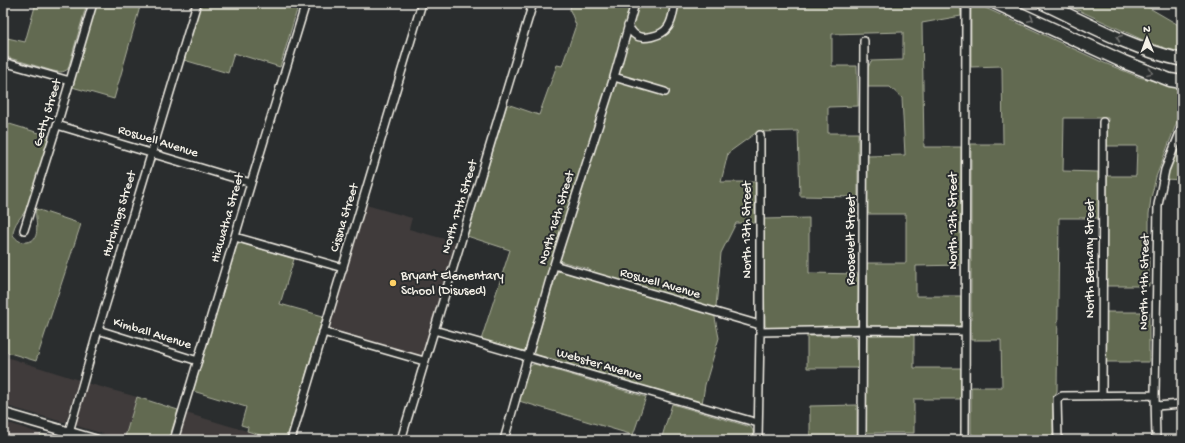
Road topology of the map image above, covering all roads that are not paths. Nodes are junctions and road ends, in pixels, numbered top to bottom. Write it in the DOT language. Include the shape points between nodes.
graph roads {
  1 [pos="92,3"];
  2 [pos="197,3"];
  3 [pos="306,3"];
  4 [pos="422,3"];
  5 [pos="533,3"];
  6 [pos="635,3"];
  7 [pos="675,3"];
  8 [pos="966,3"];
  9 [pos="996,3"];
  10 [pos="1043,3"];
  11 [pos="628,26"];
  12 [pos="864,41"];
  13 [pos="1182,60"];
  14 [pos="3,62"];
  15 [pos="614,77"];
  16 [pos="70,81"];
  17 [pos="1182,82"];
  18 [pos="665,92"];
  19 [pos="1103,122"];
  20 [pos="57,124"];
  21 [pos="1182,128"];
  22 [pos="760,135"];
  23 [pos="151,152"];
  24 [pos="251,183"];
  25 [pos="24,230"];
  26 [pos="235,237"];
  27 [pos="554,265"];
  28 [pos="342,268"];
  29 [pos="760,328"];
  30 [pos="98,330"];
  31 [pos="434,330"];
  32 [pos="862,330"];
  33 [pos="964,331"];
  34 [pos="323,332"];
  35 [pos="528,357"];
  36 [pos="198,361"];
  37 [pos="424,361"];
  38 [pos="1155,395"];
  39 [pos="1102,396"];
  40 [pos="1182,404"];
  41 [pos="1156,406"];
  42 [pos="3,413"];
  43 [pos="758,423"];
  44 [pos="69,432"];
  45 [pos="966,439"];
  46 [pos="96,440"];
  47 [pos="174,440"];
  48 [pos="291,440"];
  49 [pos="401,440"];
  50 [pos="504,440"];
  51 [pos="758,440"];
  52 [pos="862,440"];
  53 [pos="1058,440"];
  54 [pos="1156,440"];
  1 -- 16 [label="street, Getty Street"];
  2 -- 23 [label="street, Hutchings Street"];
  3 -- 24 [label="street, Hiawatha Street"];
  4 -- 28 [label="street, Cissna Street"];
  5 -- 31 [label="street, North 17th Street"];
  6 -- 11 [label="street, North 16th Street"];
  7 -- 11 [label="street" via="671,22 662,33 654,36 637,35"];
  8 -- 33 [label="street, North 12th Street"];
  9 -- 17 [label="highway, one-way" via="1124,62 1170,80"];
  13 -- 10 [label="highway, one-way" via="1118,38"];
  11 -- 15 [label="street, North 16th Street"];
  12 -- 32 [label="street, Roosevelt Street"];
  14 -- 16 [label="street"];
  15 -- 18 [label="street"];
  15 -- 27 [label="street, North 16th Street"];
  16 -- 20 [label="street, Getty Street"];
  19 -- 39 [label="street, North Bethany Street"];
  20 -- 23 [label="street, Roswell Avenue"];
  20 -- 25 [label="street, Getty Street"];
  21 -- 38 [label="street, North 11th Street" via="1165,170 1158,205"];
  22 -- 29 [label="street, North 13th Street"];
  23 -- 24 [label="street, Roswell Avenue"];
  23 -- 30 [label="street, Hutchings Street"];
  24 -- 26 [label="street, Hiawatha Street"];
  26 -- 28 [label="street"];
  26 -- 36 [label="street, Hiawatha Street"];
  27 -- 29 [label="street, Roswell Avenue"];
  27 -- 35 [label="street, North 16th Street"];
  28 -- 34 [label="street, Cissna Street"];
  29 -- 32 [label="street, Roswell Avenue"];
  29 -- 43 [label="street, North 13th Street"];
  30 -- 36 [label="street, Kimball Avenue"];
  30 -- 44 [label="street, Hutchings Street"];
  31 -- 35 [label="street, Webster Avenue"];
  31 -- 37 [label="street, North 17th Street"];
  32 -- 33 [label="street, Roswell Avenue"];
  32 -- 52 [label="street, Roosevelt Street"];
  33 -- 45 [label="street, North 12th Street"];
  34 -- 37 [label="street"];
  34 -- 48 [label="street, Cissna Street"];
  35 -- 43 [label="street, Webster Avenue"];
  35 -- 50 [label="street, North 16th Street"];
  36 -- 47 [label="street, Hiawatha Street"];
  37 -- 49 [label="street, North 17th Street"];
  38 -- 39 [label="street"];
  38 -- 41 [label="street, North 11th Street"];
  39 -- 53 [label="street" via="1062,396 1057,399"];
  40 -- 41 [label="street"];
  41 -- 54 [label="street, North 11th Street"];
  42 -- 44 [label="main road"];
  43 -- 51 [label="street, North 13th Street"];
  44 -- 46 [label="main road"];
}
